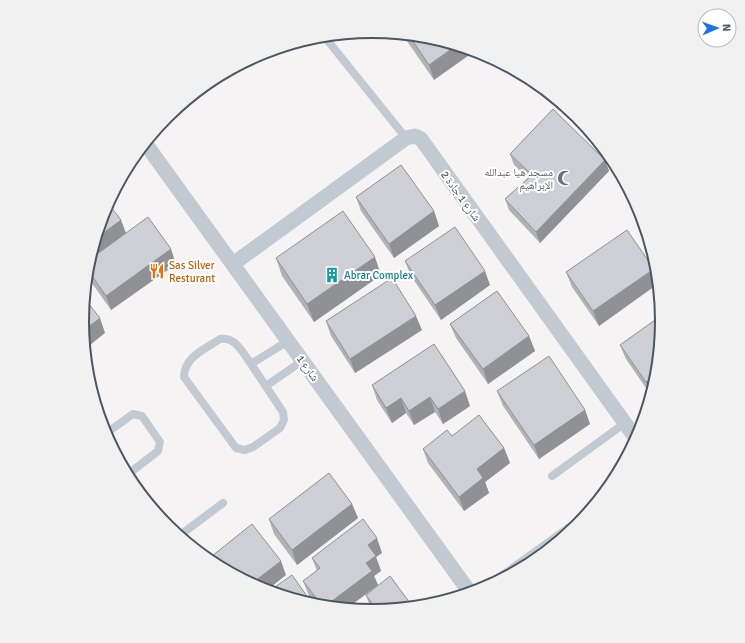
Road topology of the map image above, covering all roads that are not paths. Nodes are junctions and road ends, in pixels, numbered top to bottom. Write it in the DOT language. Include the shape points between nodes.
graph roads {
  1 [pos="328,41"];
  2 [pos="406,138"];
  3 [pos="149,148"];
  4 [pos="233,264"];
  5 [pos="288,341"];
  6 [pos="302,360"];
  7 [pos="251,364"];
  8 [pos="266,386"];
  9 [pos="626,423"];
  10 [pos="111,430"];
  11 [pos="633,433"];
  12 [pos="132,471"];
  13 [pos="552,476"];
  14 [pos="223,503"];
  15 [pos="183,533"];
  16 [pos="558,536"];
  17 [pos="516,566"];
  18 [pos="467,589"];
  1 -- 2 [label="lane"];
  2 -- 4 [label="street"];
  2 -- 9 [label="street, شارع 1 جادة 2" via="415,136 421,139"];
  3 -- 4 [label="street, شارع 1"];
  4 -- 5 [label="street, شارع 1"];
  5 -- 6 [label="street, شارع 1"];
  5 -- 7 [label="lane"];
  6 -- 8 [label="lane"];
  6 -- 18 [label="street, شارع 1"];
  7 -- 8 [label="lane"];
  7 -- 8 [label="lane" via="233,340 226,338 220,339 189,360 184,368 184,377 236,448 254,448 280,428 284,420 283,412"];
  9 -- 11 [label="street, شارع 1 جادة 2"];
  9 -- 13 [label="lane"];
  10 -- 12 [label="lane" via="133,414 142,416 160,442 158,451"];
  14 -- 15 [label="lane"];
  16 -- 17 [label="lane"];
}
